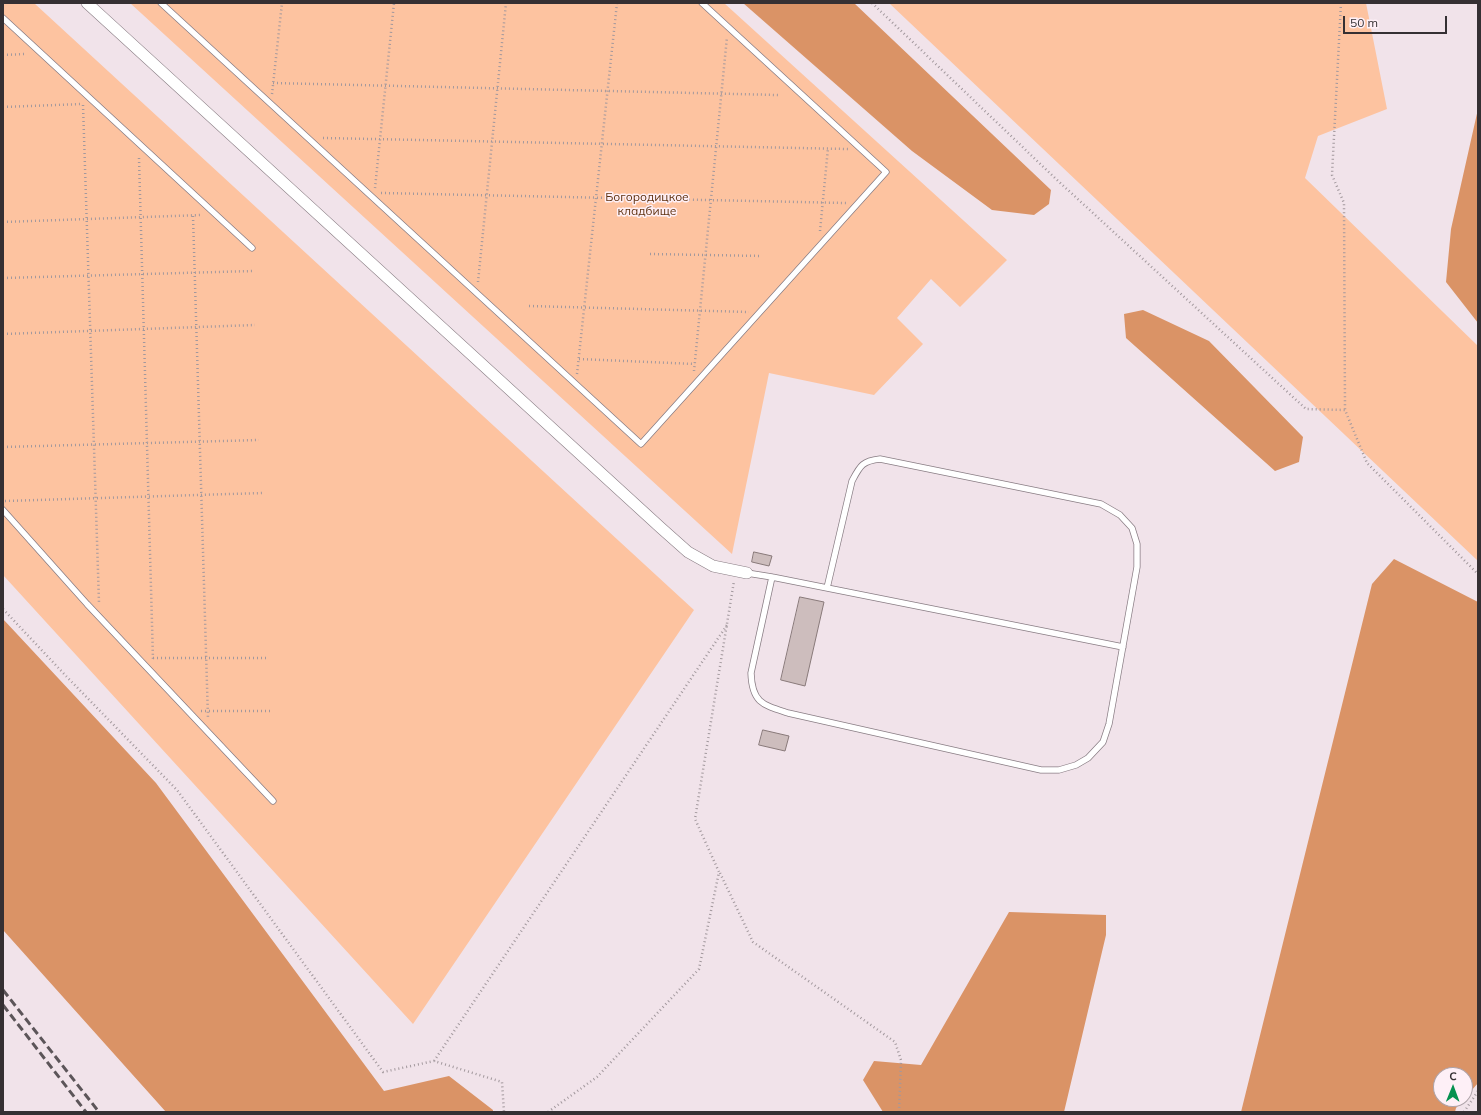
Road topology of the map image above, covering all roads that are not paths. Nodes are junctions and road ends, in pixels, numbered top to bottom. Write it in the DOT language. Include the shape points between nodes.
graph roads {
  1 [pos="86,3"];
  2 [pos="161,3"];
  3 [pos="702,3"];
  4 [pos="3,18"];
  5 [pos="252,248"];
  6 [pos="3,510"];
  7 [pos="747,573"];
  8 [pos="772,577"];
  9 [pos="827,588"];
  10 [pos="1123,647"];
  11 [pos="274,802"];
  1 -- 7 [label="street" via="688,552 713,566"];
  2 -- 3 [label="lane" via="642,444 886,172"];
  4 -- 5 [label="lane"];
  6 -- 11 [label="lane" via="86,604"];
  7 -- 8 [label="lane"];
  8 -- 9 [label="lane"];
  8 -- 10 [label="lane" via="750,673 751,687 766,706 1041,770 1058,770 1076,765 1088,758 1103,742 1109,724"];
  9 -- 10 [label="lane"];
  9 -- 10 [label="lane" via="852,481 868,460 880,459 1101,504 1120,515 1132,528 1137,544 1137,567"];
}
